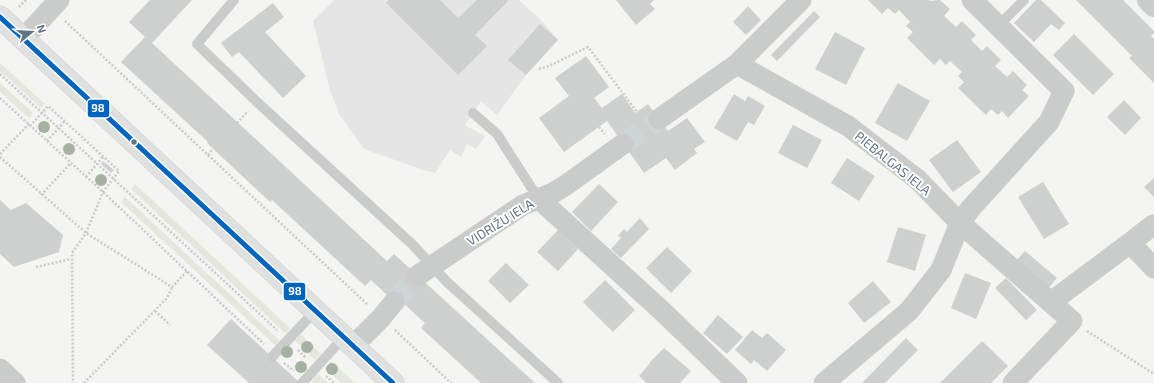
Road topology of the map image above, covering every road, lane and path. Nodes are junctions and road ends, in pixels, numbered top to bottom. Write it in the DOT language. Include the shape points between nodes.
graph roads {
  1 [pos="26,0"];
  2 [pos="234,0"];
  3 [pos="801,0"];
  4 [pos="972,0"];
  5 [pos="1024,0"];
  6 [pos="1148,0"];
  7 [pos="55,4"];
  8 [pos="1154,6"];
  9 [pos="19,7"];
  10 [pos="0,17"];
  11 [pos="998,26"];
  12 [pos="23,39"];
  13 [pos="737,64"];
  14 [pos="539,69"];
  15 [pos="0,74"];
  16 [pos="0,98"];
  17 [pos="637,112"];
  18 [pos="42,113"];
  19 [pos="473,113"];
  20 [pos="659,119"];
  21 [pos="64,122"];
  22 [pos="30,125"];
  23 [pos="58,128"];
  24 [pos="47,141"];
  25 [pos="623,144"];
  26 [pos="214,149"];
  27 [pos="0,154"];
  28 [pos="208,155"];
  29 [pos="0,157"];
  30 [pos="103,157"];
  31 [pos="71,163"];
  32 [pos="97,164"];
  33 [pos="86,177"];
  34 [pos="113,178"];
  35 [pos="103,192"];
  36 [pos="41,195"];
  37 [pos="538,198"];
  38 [pos="960,223"];
  39 [pos="1153,225"];
  40 [pos="86,234"];
  41 [pos="1130,243"];
  42 [pos="71,259"];
  43 [pos="36,267"];
  44 [pos="1154,268"];
  45 [pos="187,271"];
  46 [pos="425,271"];
  47 [pos="172,287"];
  48 [pos="1051,302"];
  49 [pos="388,310"];
  50 [pos="155,311"];
  51 [pos="315,311"];
  52 [pos="1072,321"];
  53 [pos="170,325"];
  54 [pos="288,340"];
  55 [pos="348,342"];
  56 [pos="273,356"];
  57 [pos="316,367"];
  58 [pos="0,369"];
  59 [pos="1154,374"];
  60 [pos="303,382"];
  61 [pos="15,383"];
  62 [pos="73,383"];
  63 [pos="84,383"];
  64 [pos="334,383"];
  65 [pos="393,383"];
  66 [pos="451,383"];
  67 [pos="558,383"];
  68 [pos="737,383"];
  69 [pos="824,383"];
  70 [pos="1013,383"];
  1 -- 9 [label="path"];
  2 -- 46 [label="lane" via="197,44 413,245"];
  3 -- 13 [label="street"];
  4 -- 11 [label="street"];
  5 -- 11 [label="lane"];
  6 -- 8 [label="street"];
  7 -- 12 [label="street"];
  7 -- 28 [label="path"];
  10 -- 12 [label="highway"];
  11 -- 38 [label="street" via="1064,91 1050,122"];
  12 -- 51 [label="highway"];
  13 -- 20 [label="street"];
  13 -- 38 [label="street, PIEBALGAS IELA" via="848,126 917,179"];
  14 -- 17 [label="path" via="588,47"];
  15 -- 18 [label="path"];
  16 -- 22 [label="path"];
  18 -- 21 [label="path" via="48,106"];
  18 -- 22 [label="path"];
  18 -- 23 [label="path"];
  19 -- 37 [label="lane" via="497,134"];
  21 -- 23 [label="path"];
  21 -- 30 [label="path"];
  22 -- 24 [label="path"];
  22 -- 27 [label="path"];
  23 -- 24 [label="path"];
  23 -- 32 [label="path"];
  24 -- 31 [label="path"];
  25 -- 37 [label="street, VIDRIŽU IELA" via="566,185"];
  26 -- 28 [label="path"];
  28 -- 49 [label="path"];
  29 -- 36 [label="path"];
  30 -- 32 [label="path"];
  30 -- 34 [label="path" via="119,171"];
  31 -- 33 [label="path"];
  31 -- 36 [label="path"];
  32 -- 33 [label="path"];
  32 -- 34 [label="path"];
  33 -- 35 [label="path"];
  34 -- 35 [label="path"];
  34 -- 54 [label="path"];
  35 -- 40 [label="path"];
  35 -- 45 [label="path"];
  36 -- 40 [label="path"];
  37 -- 46 [label="street, VIDRIŽU IELA" via="523,205"];
  37 -- 68 [label="street"];
  38 -- 48 [label="street, PIEBALGAS IELA"];
  38 -- 69 [label="street" via="941,270 909,311"];
  39 -- 41 [label="street"];
  40 -- 42 [label="path" via="72,253"];
  40 -- 47 [label="path"];
  41 -- 44 [label="street"];
  41 -- 48 [label="street"];
  42 -- 43 [label="path"];
  42 -- 62 [label="path"];
  45 -- 47 [label="path"];
  45 -- 56 [label="path"];
  46 -- 67 [label="lane" via="446,282"];
  47 -- 50 [label="path" via="167,298"];
  48 -- 52 [label="street, PIEBALGAS IELA"];
  49 -- 55 [label="street"];
  49 -- 66 [label="path"];
  50 -- 53 [label="path"];
  50 -- 63 [label="path"];
  51 -- 54 [label="lane"];
  51 -- 55 [label="highway"];
  52 -- 59 [label="path"];
  52 -- 70 [label="street"];
  54 -- 56 [label="lane"];
  54 -- 57 [label="path"];
  55 -- 57 [label="lane"];
  55 -- 65 [label="highway"];
  56 -- 60 [label="path"];
  57 -- 60 [label="lane"];
  57 -- 64 [label="path"];
  58 -- 61 [label="street"];
}
